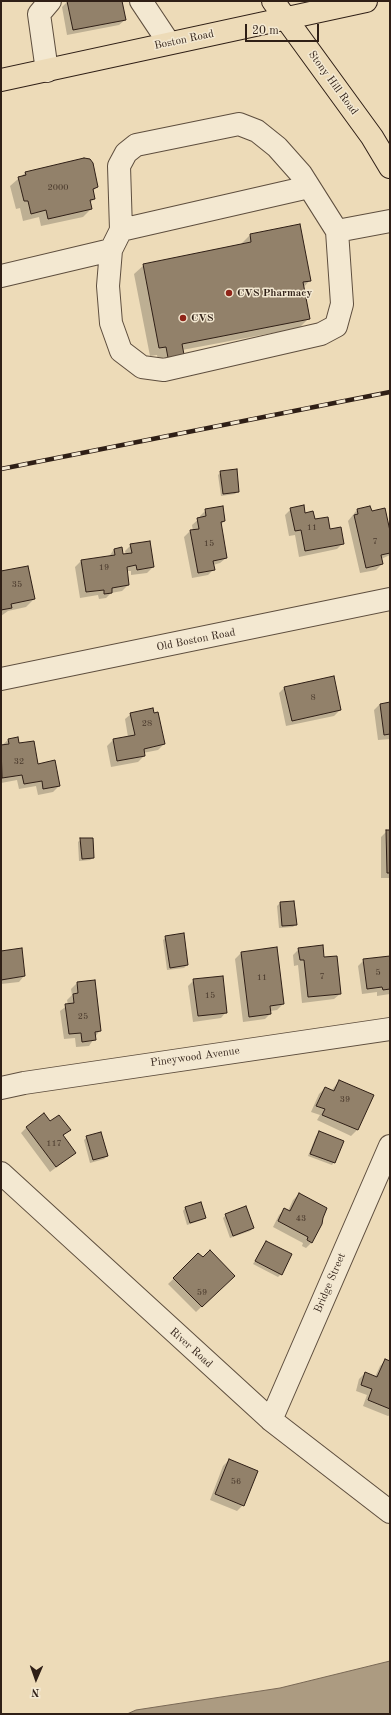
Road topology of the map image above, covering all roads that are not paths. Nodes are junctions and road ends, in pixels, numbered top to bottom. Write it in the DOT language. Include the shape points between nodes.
graph roads {
  1 [pos="50,1"];
  2 [pos="141,1"];
  3 [pos="366,1"];
  4 [pos="279,10"];
  5 [pos="169,43"];
  6 [pos="47,71"];
  7 [pos="1,80"];
  8 [pos="390,167"];
  9 [pos="309,187"];
  10 [pos="390,221"];
  11 [pos="121,230"];
  12 [pos="337,231"];
  13 [pos="111,250"];
  14 [pos="1,276"];
  15 [pos="390,599"];
  16 [pos="1,678"];
  17 [pos="390,1029"];
  18 [pos="1,1088"];
  19 [pos="390,1146"];
  20 [pos="1,1174"];
  21 [pos="271,1420"];
  22 [pos="390,1512"];
  1 -- 6 [label="street" via="39,14"];
  2 -- 5 [label="street"];
  3 -- 4 [label="main road, Boston Road"];
  4 -- 5 [label="main road, Boston Road"];
  4 -- 8 [label="main road, Stony Hill Road" via="372,137"];
  5 -- 6 [label="main road, Boston Road"];
  6 -- 7 [label="main road, Boston Road"];
  9 -- 11 [label="street"];
  9 -- 11 [label="street" via="277,146 257,131 239,124 136,145 126,153 119,166"];
  9 -- 12 [label="street"];
  10 -- 12 [label="street"];
  11 -- 13 [label="street"];
  12 -- 13 [label="street" via="342,304 336,326 321,334 164,370 142,367 121,350 111,323 108,286"];
  13 -- 14 [label="street"];
  15 -- 16 [label="street, Old Boston Road"];
  17 -- 18 [label="street, Pineywood Avenue"];
  19 -- 21 [label="street, Bridge Street"];
  20 -- 21 [label="street, River Road"];
  21 -- 22 [label="street, River Road"];
}
